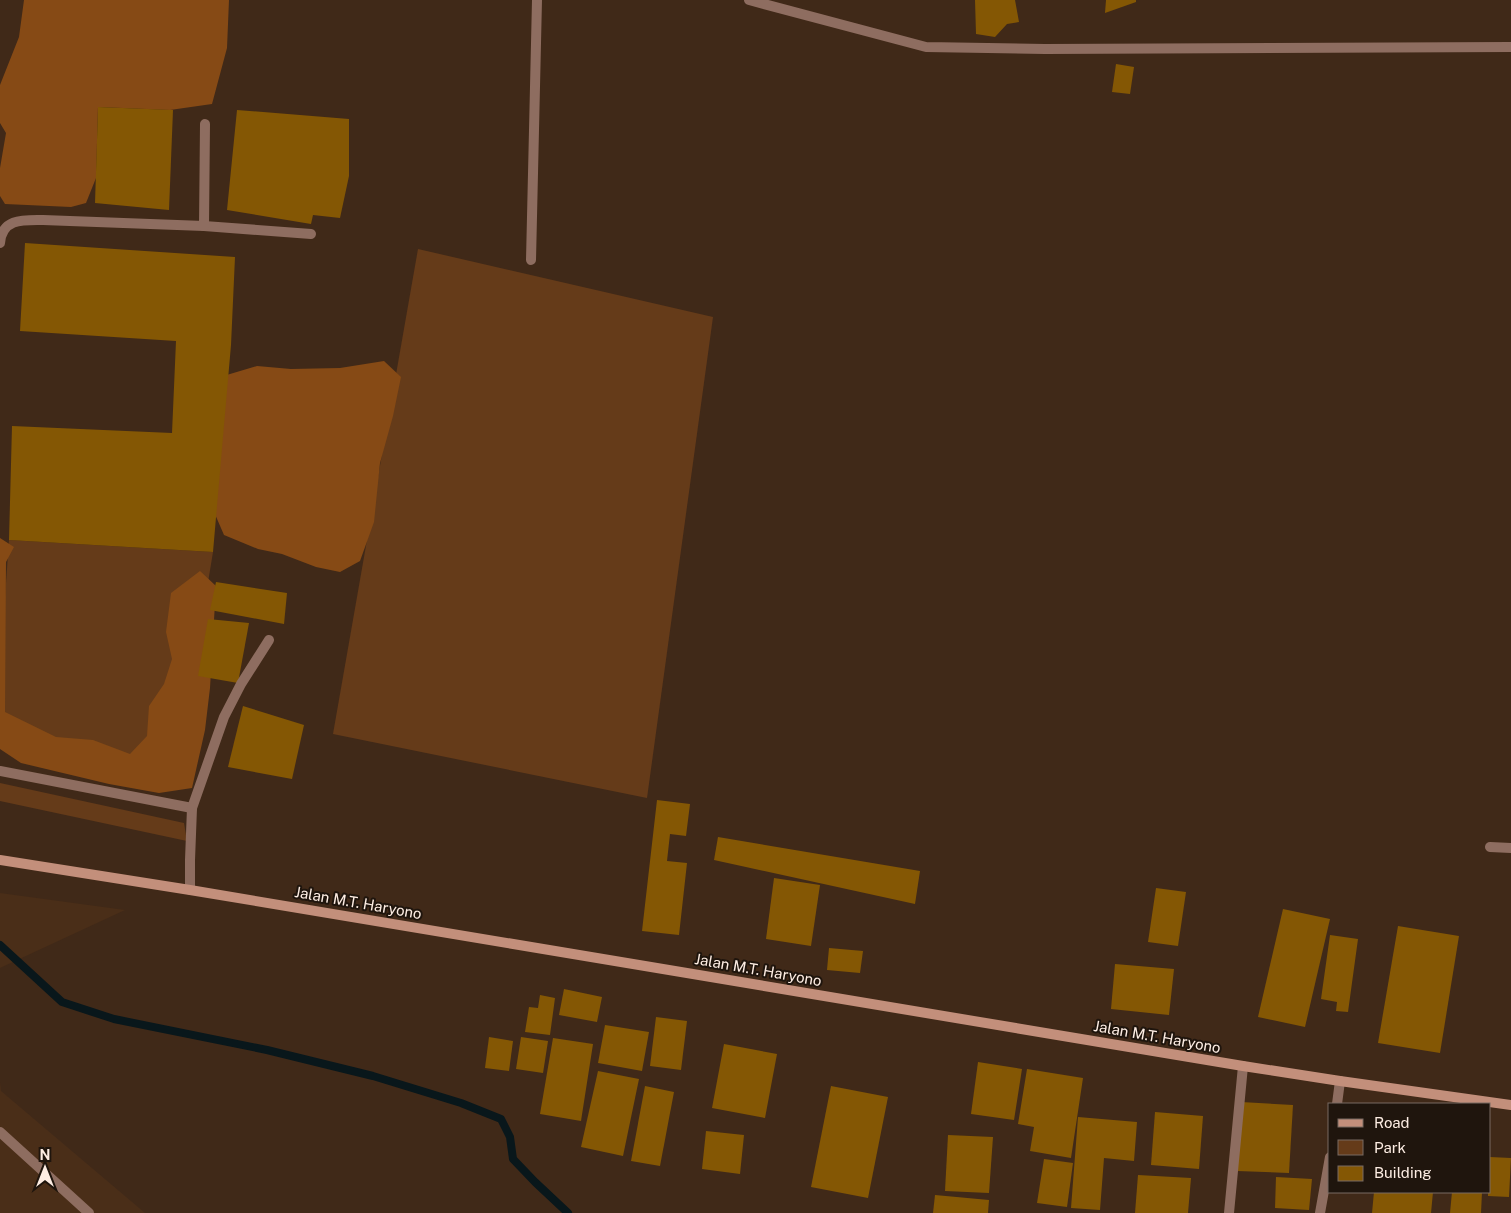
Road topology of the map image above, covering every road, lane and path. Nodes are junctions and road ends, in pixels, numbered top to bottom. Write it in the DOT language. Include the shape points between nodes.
graph roads {
  1 [pos="537,0"];
  2 [pos="749,0"];
  3 [pos="1511,47"];
  4 [pos="205,124"];
  5 [pos="204,226"];
  6 [pos="312,234"];
  7 [pos="0,243"];
  8 [pos="531,260"];
  9 [pos="269,640"];
  10 [pos="0,771"];
  11 [pos="192,808"];
  12 [pos="1490,847"];
  13 [pos="1511,848"];
  14 [pos="0,860"];
  15 [pos="190,890"];
  16 [pos="1243,1066"];
  17 [pos="1340,1081"];
  18 [pos="1337,1103"];
  19 [pos="1511,1105"];
  20 [pos="0,1132"];
  21 [pos="1328,1168"];
  22 [pos="89,1213"];
  23 [pos="1228,1213"];
  24 [pos="1320,1213"];
  1 -- 8 [label="street"];
  2 -- 3 [label="street" via="926,47"];
  4 -- 5 [label="street"];
  5 -- 6 [label="street"];
  5 -- 7 [label="street" via="21,220 5,227"];
  9 -- 11 [label="street" via="224,717"];
  10 -- 11 [label="street"];
  11 -- 15 [label="street"];
  12 -- 13 [label="street"];
  14 -- 15 [label="main road, Jalan M.T. Haryono"];
  15 -- 16 [label="main road, Jalan M.T. Haryono"];
  16 -- 17 [label="main road, Jalan M.T. Haryono"];
  16 -- 23 [label="street"];
  17 -- 18 [label="street"];
  17 -- 19 [label="main road, Jalan M.T. Haryono"];
  20 -- 22 [label="street"];
  21 -- 24 [label="street"];
}
